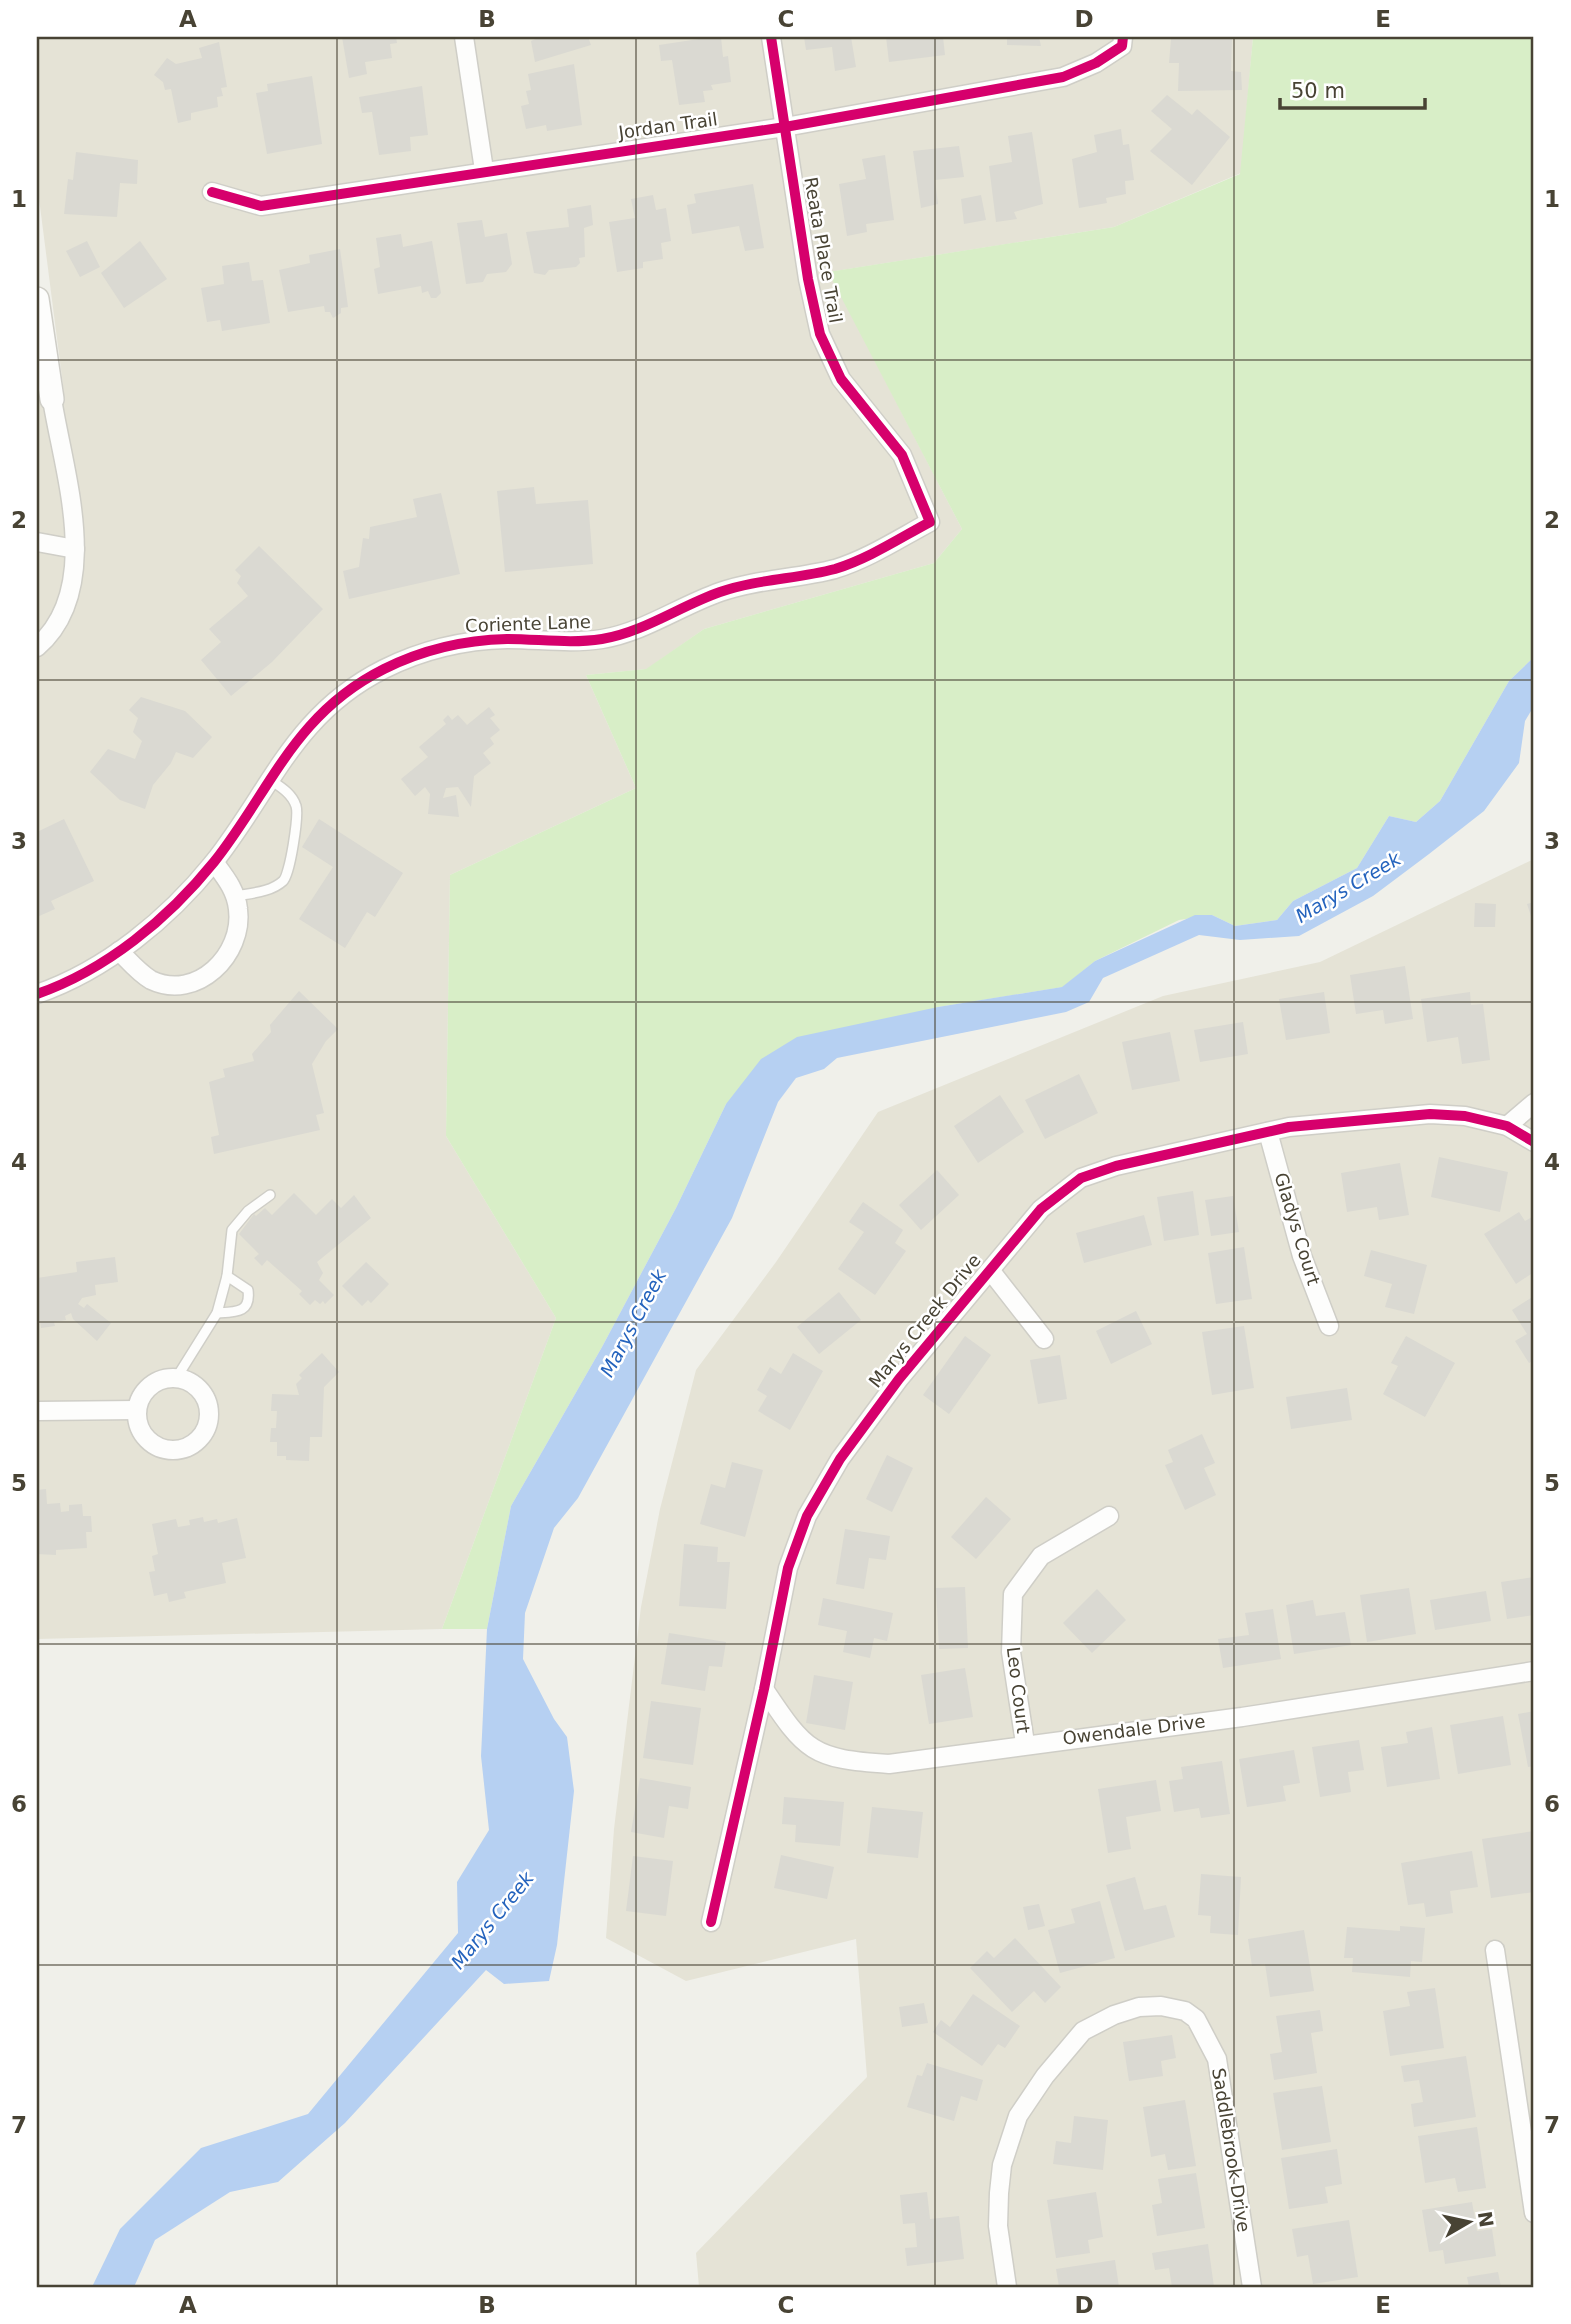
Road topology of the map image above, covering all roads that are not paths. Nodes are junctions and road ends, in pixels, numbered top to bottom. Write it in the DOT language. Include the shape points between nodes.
graph roads {
  1 [pos="464,37"];
  2 [pos="771,37"];
  3 [pos="1122,42"];
  4 [pos="785,127"];
  5 [pos="484,170"];
  6 [pos="212,192"];
  7 [pos="37,299"];
  8 [pos="52,399"];
  9 [pos="930,522"];
  10 [pos="37,542"];
  11 [pos="75,549"];
  12 [pos="37,647"];
  13 [pos="269,779"];
  14 [pos="214,862"];
  15 [pos="236,896"];
  16 [pos="119,951"];
  17 [pos="37,994"];
  18 [pos="1534,1103"];
  19 [pos="1507,1126"];
  20 [pos="1268,1132"];
  21 [pos="1534,1142"];
  22 [pos="270,1195"];
  23 [pos="990,1270"];
  24 [pos="227,1276"];
  25 [pos="217,1313"];
  26 [pos="1329,1326"];
  27 [pos="1044,1339"];
  28 [pos="177,1377"];
  29 [pos="37,1410"];
  30 [pos="137,1410"];
  31 [pos="1109,1516"];
  32 [pos="1534,1671"];
  33 [pos="764,1689"];
  34 [pos="1025,1743"];
  35 [pos="711,1922"];
  36 [pos="1495,1950"];
  37 [pos="1534,2213"];
  38 [pos="1007,2287"];
  39 [pos="1252,2287"];
  1 -- 5 [label="street"];
  2 -- 4 [label="street, Reata Place Trail"];
  3 -- 4 [label="street, Jordan Trail" via="1096,63 1063,77"];
  4 -- 5 [label="street, Jordan Trail"];
  4 -- 9 [label="street, Reata Place Trail" via="823,342 841,379 902,455"];
  5 -- 6 [label="street, Jordan Trail" via="261,206"];
  7 -- 8 [label="street"];
  8 -- 11 [label="street"];
  9 -- 13 [label="street, Coriente Lane" via="853,562 724,591 623,635 579,642 484,640 432,649 382,670 336,702 296,740"];
  10 -- 11 [label="street"];
  11 -- 12 [label="street" via="70,595 58,622"];
  13 -- 14 [label="street, Coriente Lane"];
  13 -- 15 [label="lane" via="289,794 297,807 290,870 285,880 270,889"];
  14 -- 15 [label="street"];
  14 -- 16 [label="street, Coriente Lane" via="175,904"];
  15 -- 16 [label="street" via="239,922 234,942 227,957 208,975 186,983 162,984 143,974"];
  16 -- 17 [label="street, Coriente Lane" via="77,977"];
  18 -- 19 [label="street"];
  19 -- 20 [label="street, Marys Creek Drive" via="1430,1114"];
  19 -- 21 [label="street, Marys Creek Drive"];
  20 -- 23 [label="street, Marys Creek Drive" via="1081,1178 1041,1209"];
  20 -- 26 [label="street, Gladys Court" via="1302,1256"];
  22 -- 24 [label="lane" via="232,1230"];
  23 -- 27 [label="street"];
  23 -- 33 [label="street, Marys Creek Drive" via="884,1399 840,1459 807,1516 788,1568"];
  24 -- 25 [label="lane"];
  24 -- 25 [label="lane" via="248,1290 249,1300 239,1312"];
  25 -- 28 [label="lane"];
  28 -- 30 [label="street" via="149,1386"];
  28 -- 30 [label="street" via="197,1386 209,1412 202,1436 193,1444 173,1450 154,1445 139,1425"];
  29 -- 30 [label="street"];
  31 -- 34 [label="street, Leo Court" via="1041,1556 1013,1594 1011,1652"];
  32 -- 34 [label="street, Owendale Drive" via="1242,1717"];
  33 -- 34 [label="street, Owendale Drive" via="810,1749 851,1762 889,1764"];
  33 -- 35 [label="street, Marys Creek Drive"];
  36 -- 37 [label="street"];
  38 -- 39 [label="street, Saddlebrook Drive" via="998,2227 999,2193 1002,2165 1018,2116 1083,2031 1114,2015 1156,2006 1185,2011 1196,2019 1217,2059"];
}
